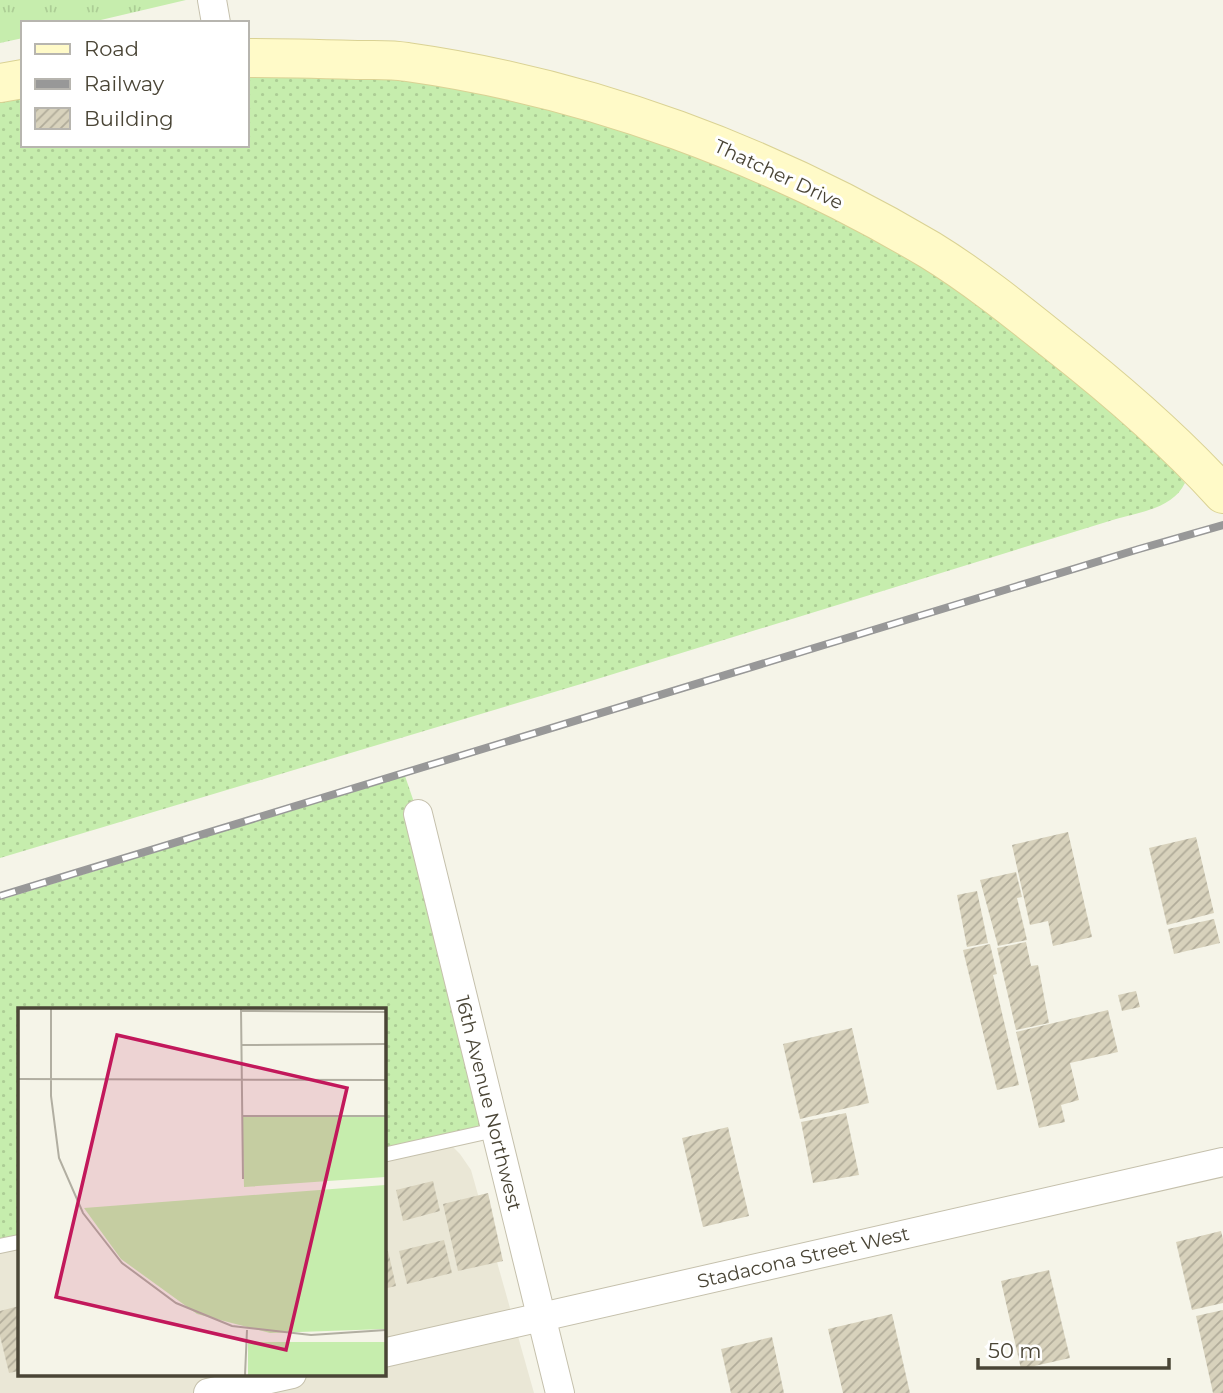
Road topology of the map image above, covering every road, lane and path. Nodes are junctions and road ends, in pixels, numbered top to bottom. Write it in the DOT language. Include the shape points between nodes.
graph roads {
  1 [pos="212,0"];
  2 [pos="216,21"];
  3 [pos="248,58"];
  4 [pos="21,79"];
  5 [pos="0,83"];
  6 [pos="1223,494"];
  7 [pos="418,814"];
  8 [pos="495,1130"];
  9 [pos="385,1155"];
  10 [pos="1223,1162"];
  11 [pos="18,1242"];
  12 [pos="0,1246"];
  13 [pos="541,1317"];
  14 [pos="385,1353"];
  15 [pos="283,1376"];
  16 [pos="208,1393"];
  17 [pos="560,1393"];
  1 -- 2 [label="street"];
  3 -- 6 [label="main road, Thatcher Drive" via="404,61 505,78 708,141 824,193 931,251 1116,389"];
  4 -- 5 [label="main road"];
  7 -- 8 [label="street, 16th Avenue Northwest"];
  8 -- 9 [label="lane"];
  8 -- 13 [label="street, 16th Avenue Northwest"];
  10 -- 13 [label="street, Stadacona Street West"];
  11 -- 12 [label="lane"];
  13 -- 14 [label="street, Stadacona Street West"];
  13 -- 17 [label="street, 16th Avenue Northwest"];
  15 -- 16 [label="street"];
}
